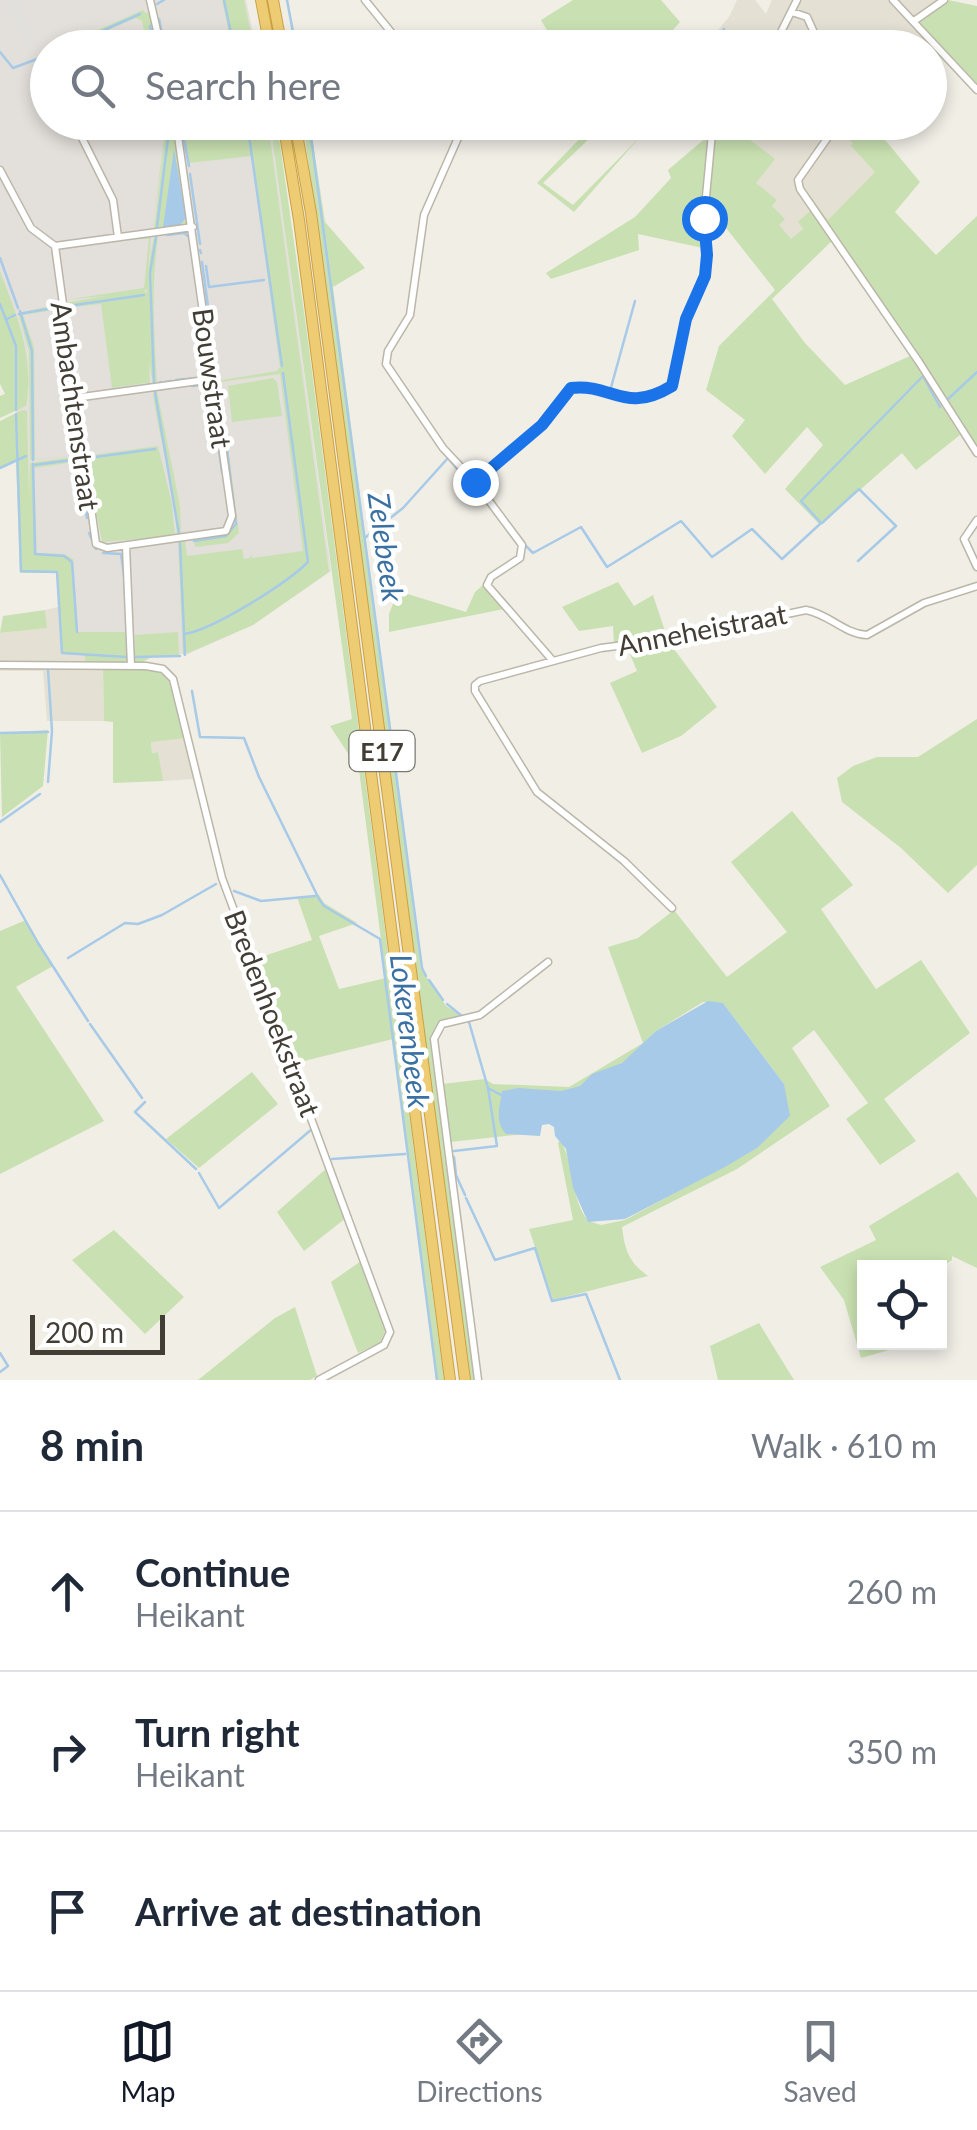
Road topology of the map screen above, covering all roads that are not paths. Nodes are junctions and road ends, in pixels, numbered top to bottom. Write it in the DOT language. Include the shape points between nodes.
graph roads {
  1 [pos="150,0"];
  2 [pos="260,0"];
  3 [pos="273,0"];
  4 [pos="366,0"];
  5 [pos="798,0"];
  6 [pos="893,0"];
  7 [pos="944,0"];
  8 [pos="792,12"];
  9 [pos="807,17"];
  10 [pos="914,22"];
  11 [pos="157,30"];
  12 [pos="266,30"];
  13 [pos="279,30"];
  14 [pos="390,30"];
  15 [pos="782,30"];
  16 [pos="813,30"];
  17 [pos="921,30"];
  18 [pos="947,58"];
  19 [pos="977,90"];
  20 [pos="83,140"];
  21 [pos="179,140"];
  22 [pos="286,140"];
  23 [pos="298,140"];
  24 [pos="458,140"];
  25 [pos="711,140"];
  26 [pos="826,140"];
  27 [pos="0,170"];
  28 [pos="193,227"];
  29 [pos="118,237"];
  30 [pos="55,246"];
  31 [pos="213,379"];
  32 [pos="76,398"];
  33 [pos="977,453"];
  34 [pos="475,482"];
  35 [pos="977,520"];
  36 [pos="126,546"];
  37 [pos="977,567"];
  38 [pos="977,586"];
  39 [pos="553,661"];
  40 [pos="0,665"];
  41 [pos="131,666"];
  42 [pos="672,908"];
  43 [pos="548,962"];
  44 [pos="319,1380"];
  45 [pos="450,1380"];
  46 [pos="465,1380"];
  47 [pos="478,1380"];
  1 -- 11 [label="street"];
  2 -- 12 [label="highway"];
  3 -- 13 [label="highway"];
  4 -- 14 [label="street"];
  5 -- 8 [label="street"];
  5 -- 9 [label="street"];
  6 -- 10 [label="street"];
  7 -- 10 [label="street"];
  8 -- 9 [label="street"];
  8 -- 15 [label="street"];
  9 -- 16 [label="street"];
  10 -- 17 [label="street"];
  18 -- 19 [label="street"];
  20 -- 29 [label="street" via="113,200"];
  21 -- 28 [label="street, Bouwstraat"];
  22 -- 45 [label="highway, E17"];
  23 -- 46 [label="highway, E17"];
  24 -- 34 [label="street" via="424,215 410,315 386,358 443,448"];
  25 -- 34 [label="street" via="707,264 686,319 672,386 626,400 571,388 542,425"];
  26 -- 33 [label="street" via="798,180 800,188"];
  27 -- 30 [label="street" via="31,228"];
  28 -- 29 [label="street"];
  28 -- 31 [label="street, Bouwstraat"];
  29 -- 30 [label="street"];
  30 -- 32 [label="street, Ambachtenstraat"];
  31 -- 32 [label="street"];
  31 -- 36 [label="street, Bouwstraat" via="230,527"];
  32 -- 36 [label="street, Ambachtenstraat" via="94,540 102,548"];
  34 -- 39 [label="street" via="523,551 488,580 488,588"];
  35 -- 37 [label="street" via="964,539"];
  36 -- 41 [label="street"];
  38 -- 39 [label="street, Anneheistraat" via="924,604 867,635 806,610"];
  39 -- 42 [label="street, Anneheistraat" via="480,681 475,690 538,792"];
  40 -- 41 [label="street"];
  41 -- 44 [label="street, Bredenhoekstraat" via="163,669 174,678 222,878 390,1332 388,1342"];
  43 -- 47 [label="street" via="480,1015 442,1024 434,1039"];
}
